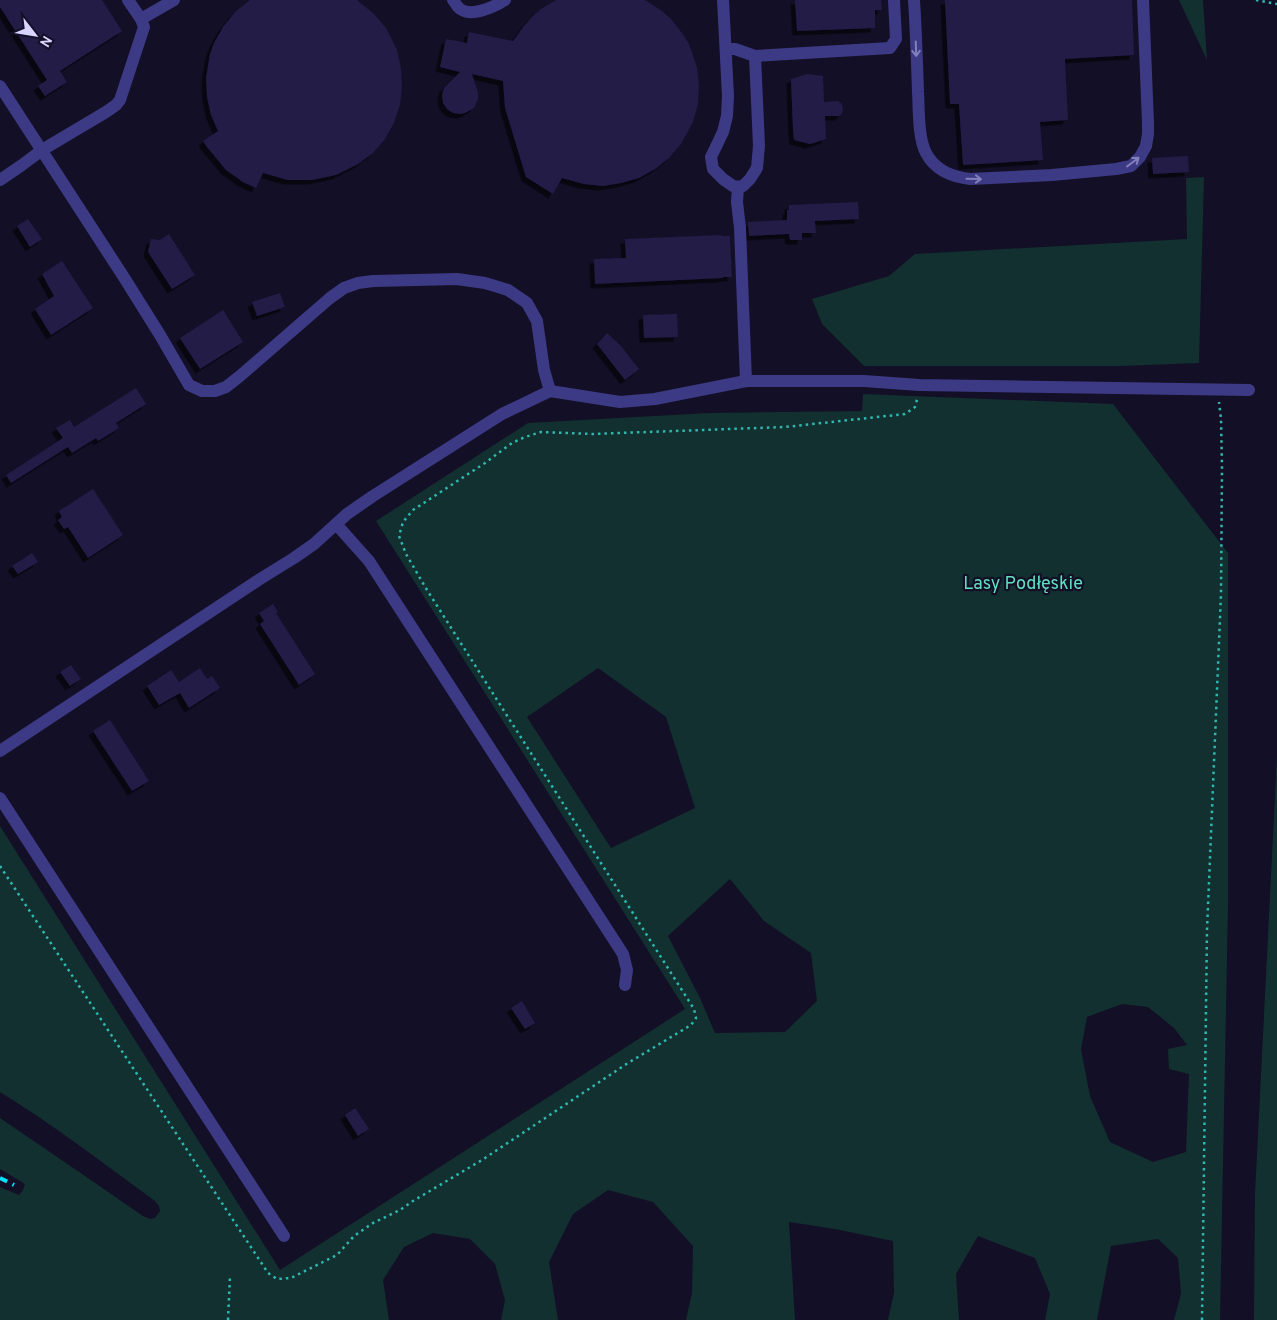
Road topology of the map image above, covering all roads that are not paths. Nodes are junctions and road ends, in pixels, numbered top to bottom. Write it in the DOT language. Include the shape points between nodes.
graph roads {
  1 [pos="128,0"];
  2 [pos="174,0"];
  3 [pos="453,0"];
  4 [pos="505,0"];
  5 [pos="723,0"];
  6 [pos="894,0"];
  7 [pos="914,0"];
  8 [pos="1143,0"];
  9 [pos="141,19"];
  10 [pos="726,49"];
  11 [pos="755,56"];
  12 [pos="0,86"];
  13 [pos="42,150"];
  14 [pos="0,180"];
  15 [pos="738,187"];
  16 [pos="746,381"];
  17 [pos="1249,390"];
  18 [pos="550,391"];
  19 [pos="336,524"];
  20 [pos="0,751"];
  21 [pos="0,798"];
  22 [pos="625,985"];
  23 [pos="284,1236"];
  1 -- 9 [label="lane"];
  2 -- 9 [label="lane"];
  3 -- 4 [label="lane" via="466,12 482,11"];
  5 -- 10 [label="lane"];
  6 -- 11 [label="lane" via="896,39 890,48"];
  7 -- 8 [label="lane, one-way" via="920,126 925,152 947,173 970,179 1052,176 1116,169 1131,166 1140,157 1148,134"];
  9 -- 13 [label="lane" via="144,26 120,100 106,112"];
  10 -- 11 [label="lane"];
  10 -- 15 [label="lane" via="728,116 711,157 713,169"];
  11 -- 15 [label="lane" via="758,168 743,186"];
  12 -- 13 [label="lane"];
  13 -- 14 [label="lane"];
  13 -- 18 [label="lane" via="189,385 215,391 226,387 344,288 373,281 457,279 508,290 527,303 537,321"];
  15 -- 16 [label="lane"];
  16 -- 17 [label="lane"];
  16 -- 18 [label="lane" via="655,399 620,402"];
  18 -- 19 [label="lane" via="502,414 373,496"];
  19 -- 20 [label="lane" via="294,558"];
  19 -- 22 [label="lane" via="369,561 623,954 627,970"];
  21 -- 23 [label="lane"];
}
